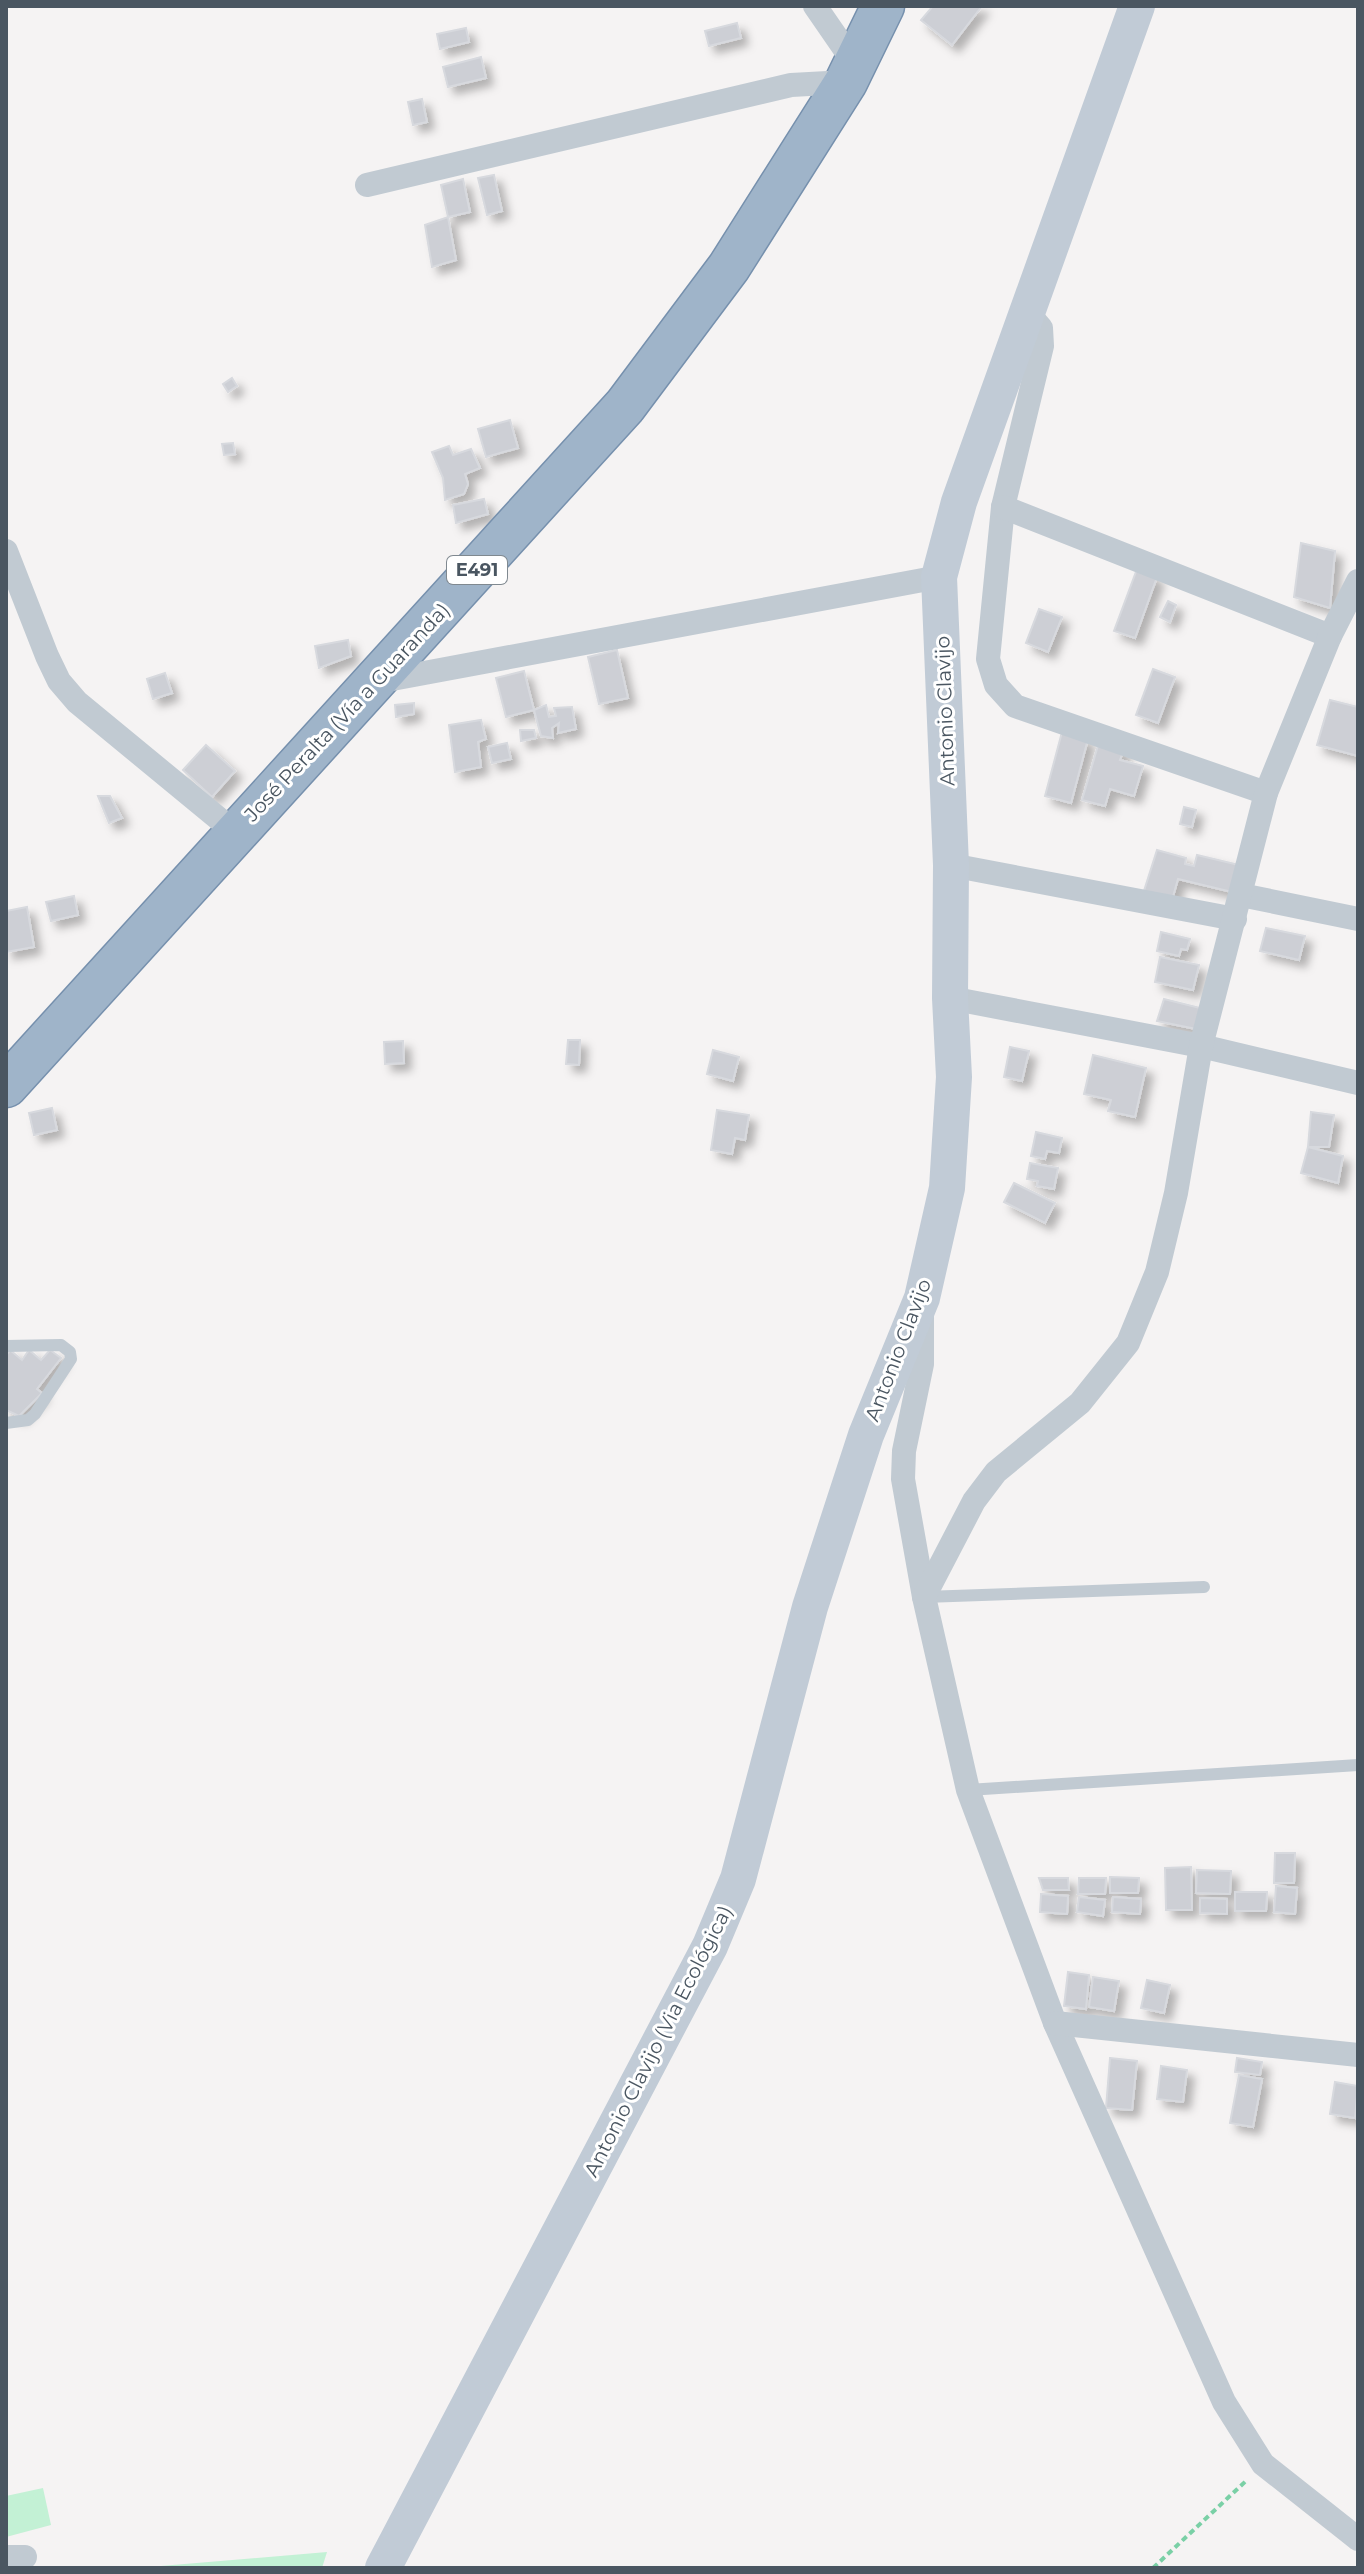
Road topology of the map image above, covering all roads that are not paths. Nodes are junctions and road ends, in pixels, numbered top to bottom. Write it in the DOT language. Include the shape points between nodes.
graph roads {
  1 [pos="815,6"];
  2 [pos="883,6"];
  3 [pos="1137,6"];
  4 [pos="850,73"];
  5 [pos="367,185"];
  6 [pos="1029,314"];
  7 [pos="1003,507"];
  8 [pos="6,551"];
  9 [pos="939,577"];
  10 [pos="1358,581"];
  11 [pos="1330,636"];
  12 [pos="372,683"];
  13 [pos="1266,793"];
  14 [pos="236,833"];
  15 [pos="951,865"];
  16 [pos="1238,907"];
  17 [pos="1358,919"];
  18 [pos="950,998"];
  19 [pos="1201,1046"];
  20 [pos="1358,1083"];
  21 [pos="6,1086"];
  22 [pos="922,1298"];
  23 [pos="6,1346"];
  24 [pos="6,1423"];
  25 [pos="866,1435"];
  26 [pos="1204,1587"];
  27 [pos="924,1597"];
  28 [pos="1358,1765"];
  29 [pos="968,1790"];
  30 [pos="1055,2023"];
  31 [pos="1358,2055"];
  32 [pos="1358,2539"];
  33 [pos="383,2568"];
  1 -- 4 [label="street"];
  2 -- 4 [label="highway, José Peralta (Vía a Guaranda) / E491"];
  3 -- 6 [label="main road, Antonio Clavijo"];
  4 -- 5 [label="street"];
  4 -- 12 [label="highway, José Peralta (Vía a Guaranda) / E491" via="729,267 625,406"];
  6 -- 7 [label="street" via="1041,328 1042,346"];
  6 -- 9 [label="main road, Antonio Clavijo" via="959,502"];
  7 -- 11 [label="street"];
  7 -- 13 [label="street" via="988,659 996,685 1015,706"];
  8 -- 14 [label="street" via="59,681 77,702"];
  9 -- 12 [label="street"];
  9 -- 15 [label="main road, Antonio Clavijo"];
  10 -- 11 [label="street"];
  11 -- 13 [label="street"];
  12 -- 14 [label="highway, José Peralta (Vía a Guaranda) / E491"];
  13 -- 16 [label="street"];
  14 -- 21 [label="highway, José Peralta (Vía a Guaranda) / E491"];
  15 -- 16 [label="street"];
  15 -- 18 [label="main road, Antonio Clavijo"];
  16 -- 17 [label="street"];
  16 -- 19 [label="street"];
  18 -- 19 [label="street"];
  18 -- 22 [label="main road, Antonio Clavijo" via="954,1077 947,1188"];
  19 -- 20 [label="street"];
  19 -- 27 [label="street" via="1157,1272 1128,1343 1080,1403 996,1472 974,1501"];
  22 -- 25 [label="main road, Antonio Clavijo"];
  22 -- 27 [label="street" via="922,1364 903,1465"];
  23 -- 24 [label="lane" via="61,1345 71,1359 35,1414"];
  25 -- 33 [label="main road, Antonio Clavijo (Via Ecológica)" via="810,1607 738,1879 710,1946"];
  26 -- 27 [label="lane"];
  27 -- 29 [label="street"];
  28 -- 29 [label="lane"];
  29 -- 30 [label="street"];
  30 -- 31 [label="street"];
  30 -- 32 [label="street" via="1224,2402 1263,2464"];
}
